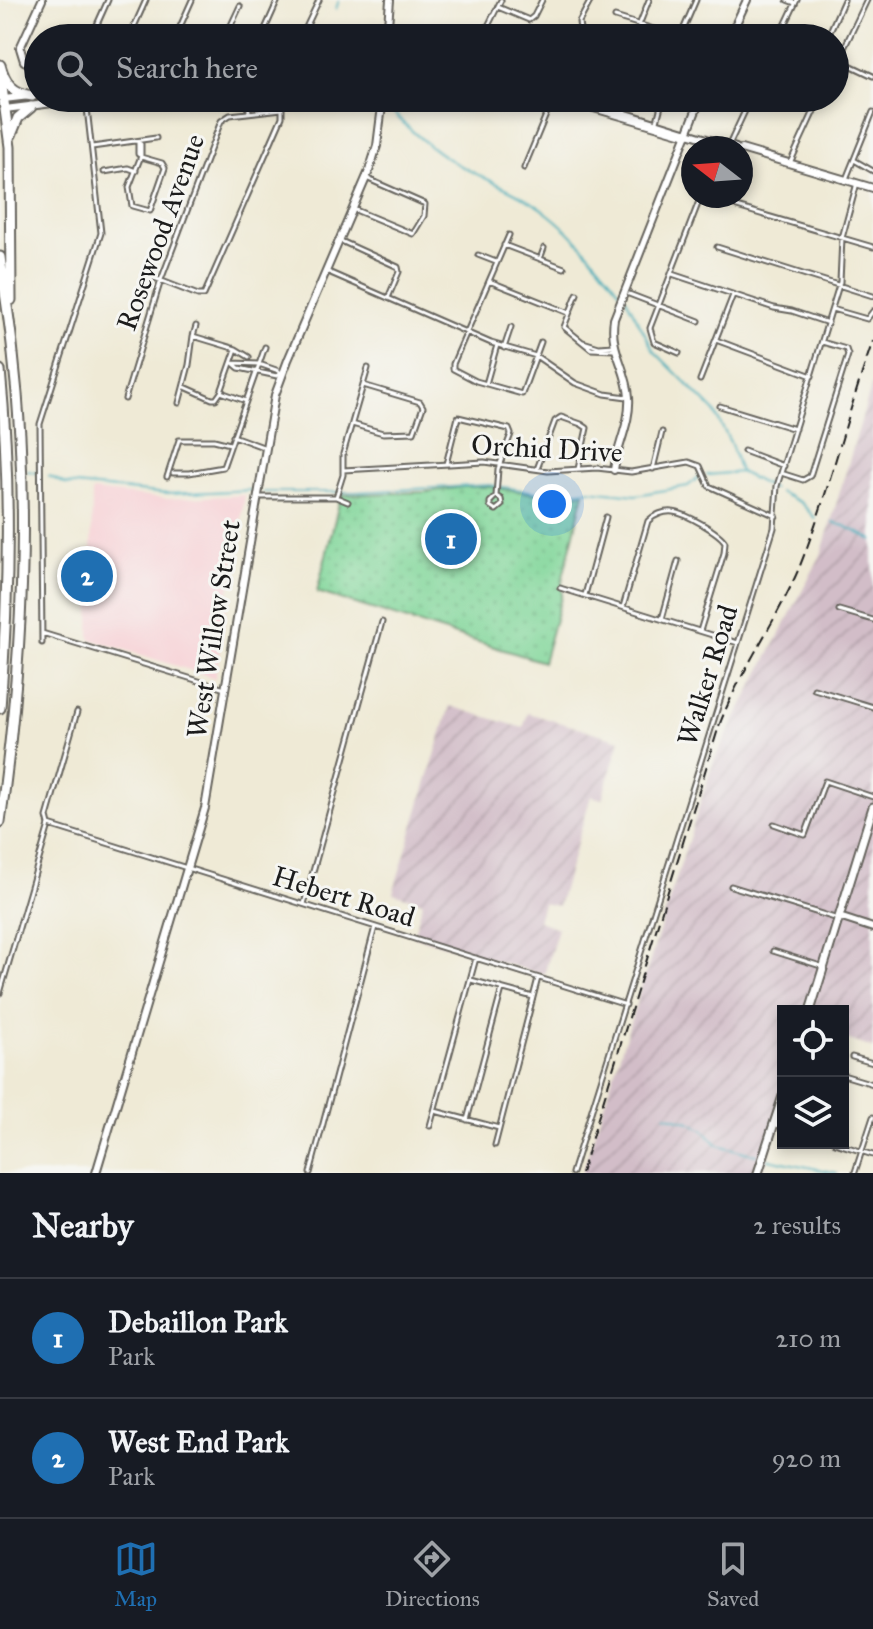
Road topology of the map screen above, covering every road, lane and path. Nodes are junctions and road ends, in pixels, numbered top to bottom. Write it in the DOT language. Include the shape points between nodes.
graph roads {
  1 [pos="42,0"];
  2 [pos="108,0"];
  3 [pos="146,0"];
  4 [pos="192,0"];
  5 [pos="278,0"];
  6 [pos="319,0"];
  7 [pos="390,0"];
  8 [pos="501,0"];
  9 [pos="542,0"];
  10 [pos="591,0"];
  11 [pos="649,0"];
  12 [pos="696,0"];
  13 [pos="747,0"];
  14 [pos="787,0"];
  15 [pos="844,0"];
  16 [pos="867,0"];
  17 [pos="796,1"];
  18 [pos="240,6"];
  19 [pos="498,7"];
  20 [pos="615,17"];
  21 [pos="31,24"];
  22 [pos="97,24"];
  23 [pos="135,24"];
  24 [pos="181,24"];
  25 [pos="232,24"];
  26 [pos="267,24"];
  27 [pos="308,24"];
  28 [pos="388,24"];
  29 [pos="489,24"];
  30 [pos="579,24"];
  31 [pos="638,24"];
  32 [pos="687,24"];
  33 [pos="736,24"];
  34 [pos="785,24"];
  35 [pos="833,24"];
  36 [pos="849,35"];
  37 [pos="24,39"];
  38 [pos="24,61"];
  39 [pos="0,65"];
  40 [pos="849,65"];
  41 [pos="0,72"];
  42 [pos="873,76"];
  43 [pos="24,97"];
  44 [pos="24,103"];
  45 [pos="24,103"];
  46 [pos="2,105"];
  47 [pos="24,110"];
  48 [pos="89,112"];
  49 [pos="249,112"];
  50 [pos="281,112"];
  51 [pos="381,112"];
  52 [pos="550,112"];
  53 [pos="607,112"];
  54 [pos="623,112"];
  55 [pos="659,112"];
  56 [pos="696,112"];
  57 [pos="745,112"];
  58 [pos="814,112"];
  59 [pos="873,112"];
  60 [pos="656,122"];
  61 [pos="687,134"];
  62 [pos="693,136"];
  63 [pos="734,136"];
  64 [pos="156,138"];
  65 [pos="138,142"];
  66 [pos="10,147"];
  67 [pos="92,147"];
  68 [pos="753,153"];
  69 [pos="141,156"];
  70 [pos="854,160"];
  71 [pos="790,163"];
  72 [pos="524,168"];
  73 [pos="136,171"];
  74 [pos="873,171"];
  75 [pos="104,172"];
  76 [pos="366,178"];
  77 [pos="846,180"];
  78 [pos="857,183"];
  79 [pos="873,188"];
  80 [pos="696,208"];
  81 [pos="740,208"];
  82 [pos="353,209"];
  83 [pos="509,235"];
  84 [pos="842,238"];
  85 [pos="339,240"];
  86 [pos="504,245"];
  87 [pos="717,247"];
  88 [pos="873,247"];
  89 [pos="544,248"];
  90 [pos="478,255"];
  91 [pos="0,257"];
  92 [pos="540,259"];
  93 [pos="496,262"];
  94 [pos="564,268"];
  95 [pos="326,271"];
  96 [pos="144,274"];
  97 [pos="670,274"];
  98 [pos="161,280"];
  99 [pos="489,281"];
  100 [pos="840,285"];
  101 [pos="577,294"];
  102 [pos="629,294"];
  103 [pos="733,295"];
  104 [pos="873,296"];
  105 [pos="388,298"];
  106 [pos="657,306"];
  107 [pos="832,309"];
  108 [pos="873,311"];
  109 [pos="569,313"];
  110 [pos="699,321"];
  111 [pos="828,323"];
  112 [pos="196,326"];
  113 [pos="511,327"];
  114 [pos="467,333"];
  115 [pos="193,336"];
  116 [pos="716,340"];
  117 [pos="541,342"];
  118 [pos="822,342"];
  119 [pos="497,345"];
  120 [pos="265,347"];
  121 [pos="504,348"];
  122 [pos="614,348"];
  123 [pos="236,349"];
  124 [pos="679,353"];
  125 [pos="14,355"];
  126 [pos="536,356"];
  127 [pos="249,357"];
  128 [pos="232,362"];
  129 [pos="259,364"];
  130 [pos="266,367"];
  131 [pos="368,368"];
  132 [pos="0,370"];
  133 [pos="257,371"];
  134 [pos="267,374"];
  135 [pos="281,374"];
  136 [pos="812,376"];
  137 [pos="700,380"];
  138 [pos="486,384"];
  139 [pos="363,385"];
  140 [pos="185,387"];
  141 [pos="221,392"];
  142 [pos="629,397"];
  143 [pos="125,399"];
  144 [pos="246,401"];
  145 [pos="179,403"];
  146 [pos="720,406"];
  147 [pos="352,424"];
  148 [pos="795,429"];
  149 [pos="662,432"];
  150 [pos="233,436"];
  151 [pos="230,444"];
  152 [pos="265,448"];
  153 [pos="744,451"];
  154 [pos="446,464"];
  155 [pos="499,464"];
  156 [pos="784,466"];
  157 [pos="537,469"];
  158 [pos="578,469"];
  159 [pos="653,469"];
  160 [pos="343,470"];
  161 [pos="614,470"];
  162 [pos="173,473"];
  163 [pos="781,473"];
  164 [pos="167,477"];
  165 [pos="496,496"];
  166 [pos="257,497"];
  167 [pos="336,497"];
  168 [pos="348,502"];
  169 [pos="776,516"];
  170 [pos="606,517"];
  171 [pos="678,561"];
  172 [pos="560,588"];
  173 [pos="585,595"];
  174 [pos="623,607"];
  175 [pos="839,610"];
  176 [pos="662,619"];
  177 [pos="873,620"];
  178 [pos="382,622"];
  179 [pos="700,631"];
  180 [pos="42,633"];
  181 [pos="42,643"];
  182 [pos="738,643"];
  183 [pos="225,689"];
  184 [pos="814,689"];
  185 [pos="873,707"];
  186 [pos="0,708"];
  187 [pos="77,712"];
  188 [pos="873,797"];
  189 [pos="873,807"];
  190 [pos="0,822"];
  191 [pos="774,824"];
  192 [pos="49,825"];
  193 [pos="188,869"];
  194 [pos="731,886"];
  195 [pos="304,905"];
  196 [pos="839,918"];
  197 [pos="375,927"];
  198 [pos="873,928"];
  199 [pos="773,951"];
  200 [pos="476,958"];
  201 [pos="824,967"];
  202 [pos="538,978"];
  203 [pos="471,980"];
  204 [pos="502,989"];
  205 [pos="0,993"];
  206 [pos="534,997"];
  207 [pos="626,1005"];
  208 [pos="812,1005"];
  209 [pos="852,1057"];
  210 [pos="873,1063"];
  211 [pos="849,1077"];
  212 [pos="873,1084"];
  213 [pos="435,1111"];
  214 [pos="777,1115"];
  215 [pos="873,1117"];
  216 [pos="467,1120"];
  217 [pos="774,1124"];
  218 [pos="777,1125"];
  219 [pos="430,1126"];
  220 [pos="499,1128"];
  221 [pos="495,1145"];
  222 [pos="849,1147"];
  223 [pos="862,1151"];
  224 [pos="873,1155"];
  225 [pos="855,1172"];
  226 [pos="96,1173"];
  227 [pos="310,1173"];
  228 [pos="572,1173"];
  229 [pos="758,1173"];
  1 -- 21 [label="main road"];
  2 -- 22 [label="street"];
  3 -- 23 [label="street"];
  4 -- 24 [label="street"];
  5 -- 26 [label="street"];
  6 -- 27 [label="street"];
  7 -- 28 [label="main road"];
  8 -- 19 [label="street"];
  9 -- 19 [label="street" via="529,20"];
  10 -- 30 [label="street"];
  11 -- 31 [label="street"];
  12 -- 32 [label="street"];
  13 -- 33 [label="main road"];
  14 -- 17 [label="street"];
  15 -- 35 [label="street"];
  16 -- 36 [label="street"];
  17 -- 34 [label="street"];
  18 -- 25 [label="street"];
  19 -- 29 [label="street"];
  20 -- 31 [label="street"];
  37 -- 38 [label="main road"];
  39 -- 43 [label="highway" via="8,85"];
  40 -- 42 [label="street"];
  41 -- 46 [label="highway"];
  44 -- 46 [label="main road"];
  45 -- 46 [label="main road"];
  46 -- 66 [label="highway"];
  47 -- 66 [label="highway" via="15,122"];
  48 -- 67 [label="street"];
  49 -- 98 [label="street, Rosewood Avenue" via="221,121"];
  50 -- 98 [label="street" via="202,296"];
  51 -- 76 [label="main road, West Willow Street"];
  52 -- 72 [label="street"];
  53 -- 61 [label="main road"];
  54 -- 60 [label="main road"];
  55 -- 60 [label="street"];
  56 -- 61 [label="main road"];
  57 -- 63 [label="street"];
  58 -- 71 [label="street"];
  59 -- 70 [label="street"];
  60 -- 61 [label="main road"];
  61 -- 62 [label="main road"];
  61 -- 122 [label="main road" via="615,313"];
  64 -- 65 [label="street"];
  65 -- 67 [label="street"];
  65 -- 69 [label="street"];
  66 -- 125 [label="highway"];
  67 -- 180 [label="street" via="100,243 40,424"];
  68 -- 71 [label="main road"];
  69 -- 73 [label="street"];
  69 -- 73 [label="street" via="165,168 150,211 132,206 129,187"];
  70 -- 74 [label="street"];
  70 -- 77 [label="street"];
  71 -- 77 [label="main road"];
  73 -- 75 [label="street"];
  76 -- 82 [label="main road, West Willow Street"];
  76 -- 82 [label="street" via="426,209 416,232 409,234"];
  77 -- 78 [label="main road"];
  78 -- 79 [label="main road"];
  78 -- 84 [label="street, Walker Road"];
  80 -- 97 [label="street"];
  81 -- 84 [label="street"];
  82 -- 85 [label="main road, West Willow Street"];
  83 -- 86 [label="street"];
  84 -- 88 [label="street"];
  84 -- 100 [label="street, Walker Road"];
  85 -- 95 [label="main road, West Willow Street"];
  85 -- 105 [label="street" via="398,267"];
  86 -- 92 [label="street"];
  86 -- 93 [label="street"];
  87 -- 100 [label="street"];
  89 -- 92 [label="street"];
  90 -- 93 [label="street"];
  91 -- 125 [label="highway"];
  92 -- 94 [label="street"];
  93 -- 99 [label="street"];
  95 -- 105 [label="street"];
  95 -- 135 [label="main road, West Willow Street"];
  96 -- 98 [label="street"];
  97 -- 103 [label="street"];
  97 -- 106 [label="street"];
  98 -- 143 [label="street, Rosewood Avenue"];
  99 -- 109 [label="street"];
  99 -- 114 [label="street"];
  100 -- 104 [label="street"];
  100 -- 107 [label="street, Walker Road"];
  101 -- 109 [label="street"];
  102 -- 106 [label="street"];
  103 -- 111 [label="street"];
  103 -- 116 [label="street"];
  105 -- 114 [label="street"];
  106 -- 110 [label="street"];
  106 -- 124 [label="street" via="650,335"];
  107 -- 108 [label="street" via="867,319"];
  107 -- 111 [label="street, Walker Road"];
  109 -- 122 [label="street" via="563,326 583,342 595,350"];
  111 -- 118 [label="street, Walker Road"];
  112 -- 115 [label="street"];
  113 -- 121 [label="street"];
  114 -- 119 [label="street"];
  114 -- 138 [label="street" via="453,369"];
  115 -- 123 [label="street"];
  115 -- 140 [label="street"];
  116 -- 136 [label="street"];
  116 -- 137 [label="street"];
  117 -- 126 [label="street"];
  118 -- 136 [label="street, Walker Road"];
  118 -- 163 [label="street" via="848,350 848,355 807,479"];
  119 -- 121 [label="street"];
  119 -- 138 [label="street"];
  120 -- 129 [label="street"];
  121 -- 126 [label="street"];
  122 -- 142 [label="main road"];
  123 -- 127 [label="street"];
  123 -- 128 [label="street"];
  125 -- 190 [label="highway" via="21,588 15,703"];
  126 -- 138 [label="street" via="522,394"];
  126 -- 142 [label="street" via="575,383"];
  128 -- 129 [label="street"];
  128 -- 133 [label="street"];
  128 -- 141 [label="street"];
  129 -- 130 [label="street"];
  129 -- 133 [label="street"];
  130 -- 134 [label="street"];
  130 -- 135 [label="street"];
  131 -- 139 [label="street"];
  132 -- 186 [label="highway" via="9,510"];
  133 -- 134 [label="street"];
  133 -- 144 [label="street"];
  134 -- 135 [label="street"];
  135 -- 152 [label="main road, West Willow Street"];
  136 -- 148 [label="street, Walker Road"];
  139 -- 147 [label="street"];
  139 -- 147 [label="street" via="422,403 418,427 383,433"];
  140 -- 141 [label="street" via="212,399"];
  140 -- 145 [label="street"];
  141 -- 144 [label="street"];
  142 -- 161 [label="main road"];
  144 -- 150 [label="street"];
  146 -- 148 [label="street"];
  147 -- 160 [label="street"];
  148 -- 156 [label="street, Walker Road"];
  149 -- 159 [label="street"];
  150 -- 151 [label="street"];
  150 -- 152 [label="street"];
  151 -- 162 [label="street" via="223,467"];
  151 -- 164 [label="street" via="179,440"];
  152 -- 166 [label="main road, West Willow Street"];
  153 -- 156 [label="street"];
  154 -- 155 [label="street, Orchid Drive"];
  154 -- 155 [label="street" via="460,417 511,431"];
  154 -- 160 [label="street, Orchid Drive"];
  155 -- 157 [label="street, Orchid Drive"];
  155 -- 165 [label="street"];
  156 -- 163 [label="street, Walker Road"];
  157 -- 158 [label="street, Orchid Drive"];
  157 -- 158 [label="street" via="559,417 587,428"];
  158 -- 161 [label="street, Orchid Drive"];
  159 -- 161 [label="street, Orchid Drive"];
  159 -- 169 [label="street, Orchid Drive" via="694,463 709,486"];
  160 -- 167 [label="street"];
  163 -- 169 [label="street, Walker Road"];
  166 -- 167 [label="street"];
  166 -- 183 [label="main road, West Willow Street"];
  167 -- 168 [label="street"];
  169 -- 182 [label="street, Walker Road"];
  170 -- 173 [label="street"];
  171 -- 176 [label="street"];
  172 -- 173 [label="street"];
  173 -- 174 [label="street"];
  174 -- 176 [label="street"];
  174 -- 179 [label="street" via="648,521 674,512 716,532 725,542"];
  175 -- 177 [label="street"];
  176 -- 179 [label="street"];
  178 -- 195 [label="street"];
  179 -- 182 [label="street"];
  180 -- 181 [label="street"];
  180 -- 183 [label="street"];
  182 -- 207 [label="street, Walker Road"];
  183 -- 193 [label="main road, West Willow Street"];
  184 -- 185 [label="street"];
  187 -- 192 [label="street"];
  188 -- 191 [label="street" via="825,781 805,835"];
  189 -- 196 [label="main road"];
  192 -- 193 [label="street, Hebert Road"];
  192 -- 205 [label="street"];
  193 -- 195 [label="street, Hebert Road"];
  193 -- 226 [label="main road, West Willow Street"];
  194 -- 196 [label="street"];
  195 -- 197 [label="street, Hebert Road"];
  196 -- 198 [label="main road"];
  196 -- 201 [label="main road"];
  197 -- 200 [label="street, Hebert Road"];
  197 -- 227 [label="street"];
  199 -- 201 [label="street"];
  200 -- 202 [label="street, Hebert Road"];
  200 -- 203 [label="street"];
  201 -- 208 [label="main road"];
  202 -- 206 [label="street"];
  202 -- 207 [label="street, Hebert Road"];
  203 -- 204 [label="street"];
  203 -- 213 [label="street"];
  204 -- 206 [label="street"];
  204 -- 216 [label="street"];
  206 -- 220 [label="street"];
  207 -- 228 [label="street, Walker Road"];
  209 -- 210 [label="street"];
  211 -- 212 [label="street"];
  213 -- 216 [label="street"];
  213 -- 219 [label="street"];
  214 -- 217 [label="main road"];
  215 -- 223 [label="street"];
  216 -- 220 [label="street"];
  217 -- 218 [label="street"];
  217 -- 229 [label="main road"];
  220 -- 221 [label="street"];
  222 -- 223 [label="street"];
  223 -- 224 [label="street"];
  223 -- 225 [label="street"];
}
